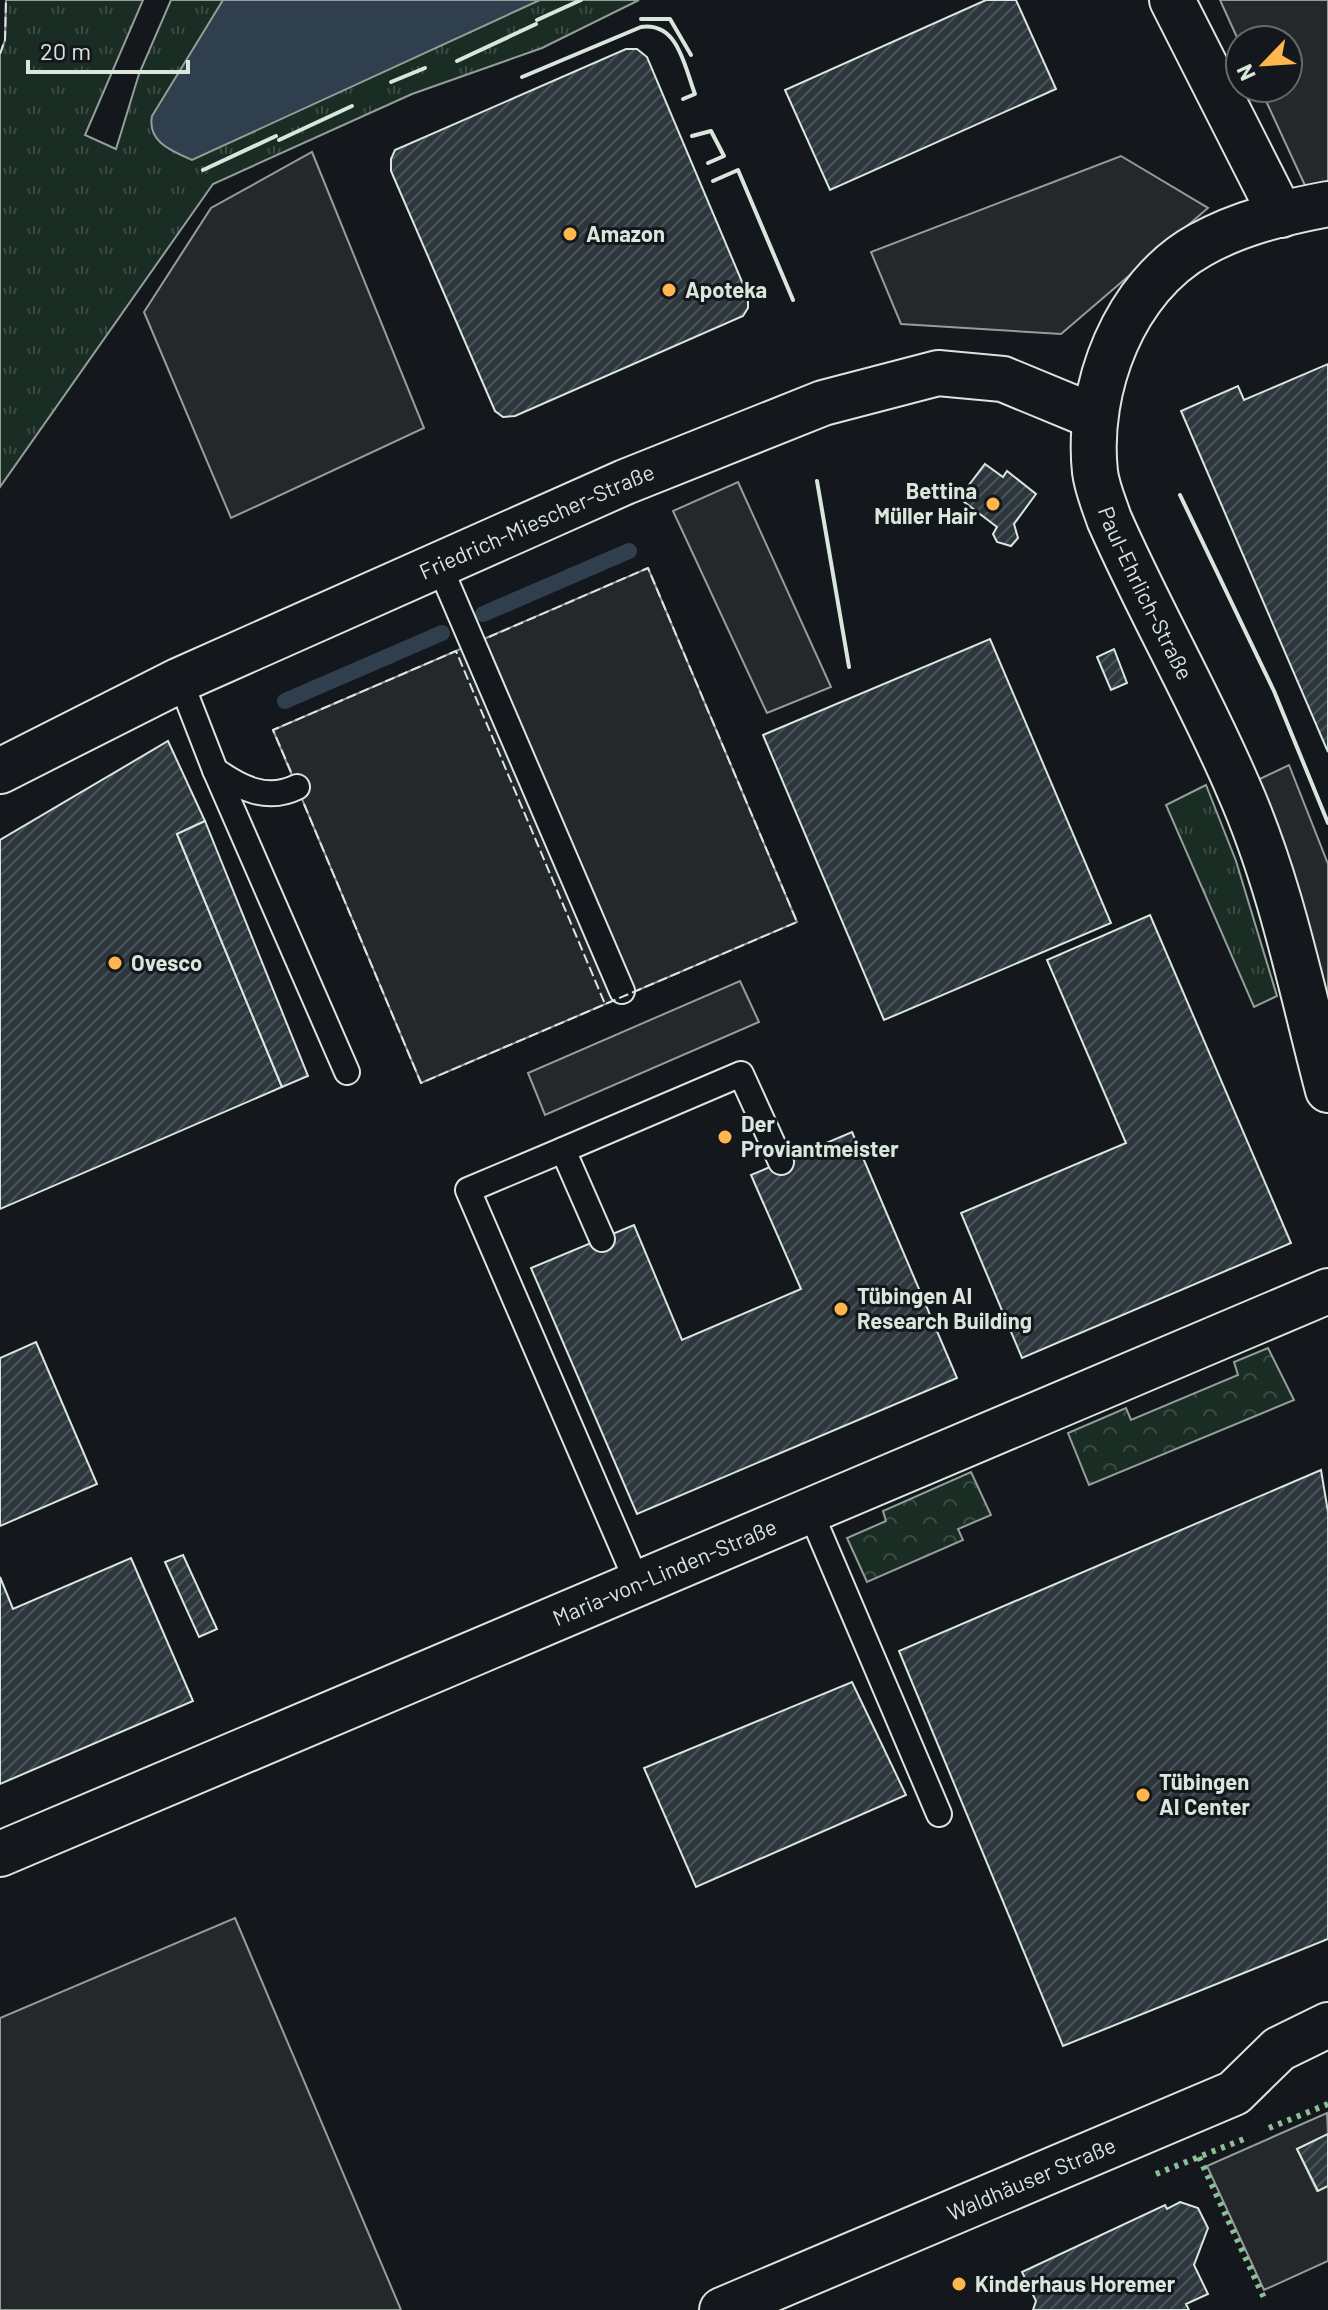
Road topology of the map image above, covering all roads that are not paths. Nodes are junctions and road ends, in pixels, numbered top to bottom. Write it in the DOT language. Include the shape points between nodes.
graph roads {
  1 [pos="1172,0"];
  2 [pos="1328,204"];
  3 [pos="1281,215"];
  4 [pos="1095,417"];
  5 [pos="439,565"];
  6 [pos="180,680"];
  7 [pos="215,770"];
  8 [pos="0,771"];
  9 [pos="297,787"];
  10 [pos="622,991"];
  11 [pos="347,1072"];
  12 [pos="1328,1090"];
  13 [pos="563,1150"];
  14 [pos="781,1162"];
  15 [pos="602,1239"];
  16 [pos="1328,1291"];
  17 [pos="810,1511"];
  18 [pos="638,1584"];
  19 [pos="939,1814"];
  20 [pos="0,1854"];
  21 [pos="1328,2025"];
  22 [pos="722,2310"];
  1 -- 3 [label="street"];
  2 -- 3 [label="street, Paul-Ehrlich-Straße"];
  3 -- 4 [label="street, Paul-Ehrlich-Straße" via="1228,230 1172,266 1118,339 1098,390"];
  4 -- 5 [label="street, Friedrich-Miescher-Straße" via="1003,379 938,373 823,403 625,482"];
  4 -- 12 [label="street, Paul-Ehrlich-Straße" via="1095,476 1109,519 1239,789 1288,928"];
  5 -- 6 [label="street, Friedrich-Miescher-Straße"];
  5 -- 10 [label="lane"];
  6 -- 7 [label="lane"];
  6 -- 8 [label="street, Friedrich-Miescher-Straße"];
  7 -- 9 [label="lane" via="258,793"];
  7 -- 11 [label="lane"];
  13 -- 14 [label="lane" via="741,1074"];
  13 -- 15 [label="lane"];
  13 -- 18 [label="lane" via="468,1190"];
  16 -- 17 [label="street, Maria-von-Linden-Straße"];
  17 -- 18 [label="street, Maria-von-Linden-Straße"];
  17 -- 19 [label="lane"];
  18 -- 20 [label="street, Maria-von-Linden-Straße"];
  21 -- 22 [label="street, Waldhäuser Straße" via="1279,2049 1234,2093"];
}
